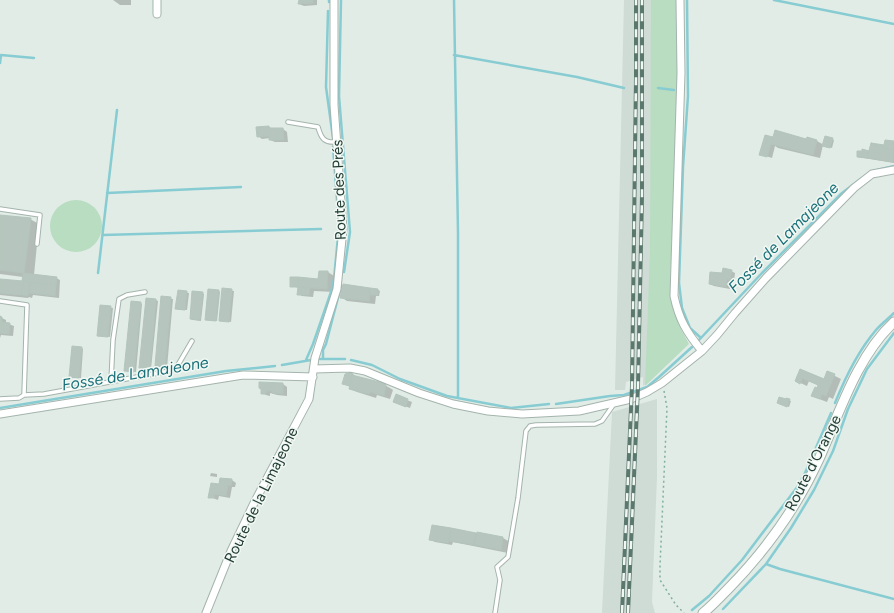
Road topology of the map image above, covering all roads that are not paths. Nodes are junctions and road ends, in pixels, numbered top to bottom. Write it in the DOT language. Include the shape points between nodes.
graph roads {
  1 [pos="157,0"];
  2 [pos="334,0"];
  3 [pos="680,0"];
  4 [pos="157,14"];
  5 [pos="288,122"];
  6 [pos="338,142"];
  7 [pos="894,170"];
  8 [pos="0,209"];
  9 [pos="37,244"];
  10 [pos="145,292"];
  11 [pos="0,301"];
  12 [pos="894,322"];
  13 [pos="192,342"];
  14 [pos="702,350"];
  15 [pos="314,369"];
  16 [pos="313,377"];
  17 [pos="111,382"];
  18 [pos="24,395"];
  19 [pos="0,399"];
  20 [pos="614,404"];
  21 [pos="0,414"];
  22 [pos="206,613"];
  23 [pos="495,613"];
  24 [pos="703,613"];
  1 -- 4 [label="street"];
  2 -- 6 [label="street, Route des Prés" via="334,105"];
  3 -- 14 [label="street" via="681,73 674,296 683,326"];
  5 -- 6 [label="lane" via="318,127 321,137 330,143"];
  6 -- 15 [label="street, Route des Prés" via="343,229 337,289 315,358"];
  7 -- 14 [label="street" via="872,174 854,188 766,278"];
  8 -- 9 [label="lane" via="40,215"];
  10 -- 17 [label="lane" via="119,299 113,340"];
  11 -- 18 [label="lane" via="27,305"];
  12 -- 24 [label="street, Route d'Orange" via="865,359 851,384 804,489 781,525 741,575"];
  13 -- 17 [label="lane" via="175,370"];
  14 -- 20 [label="street" via="662,383 642,394"];
  15 -- 16 [label="street, Route des Prés"];
  15 -- 20 [label="street" via="350,368 365,371 419,393 453,404 488,411 546,413 579,411"];
  16 -- 21 [label="street" via="243,375"];
  16 -- 22 [label="street, Route de la Limajeone" via="309,399 255,501"];
  17 -- 18 [label="lane"];
  18 -- 19 [label="lane" via="19,398"];
  20 -- 23 [label="lane" via="602,422 536,425 530,426 526,431 508,557 497,567 500,580"];
}
